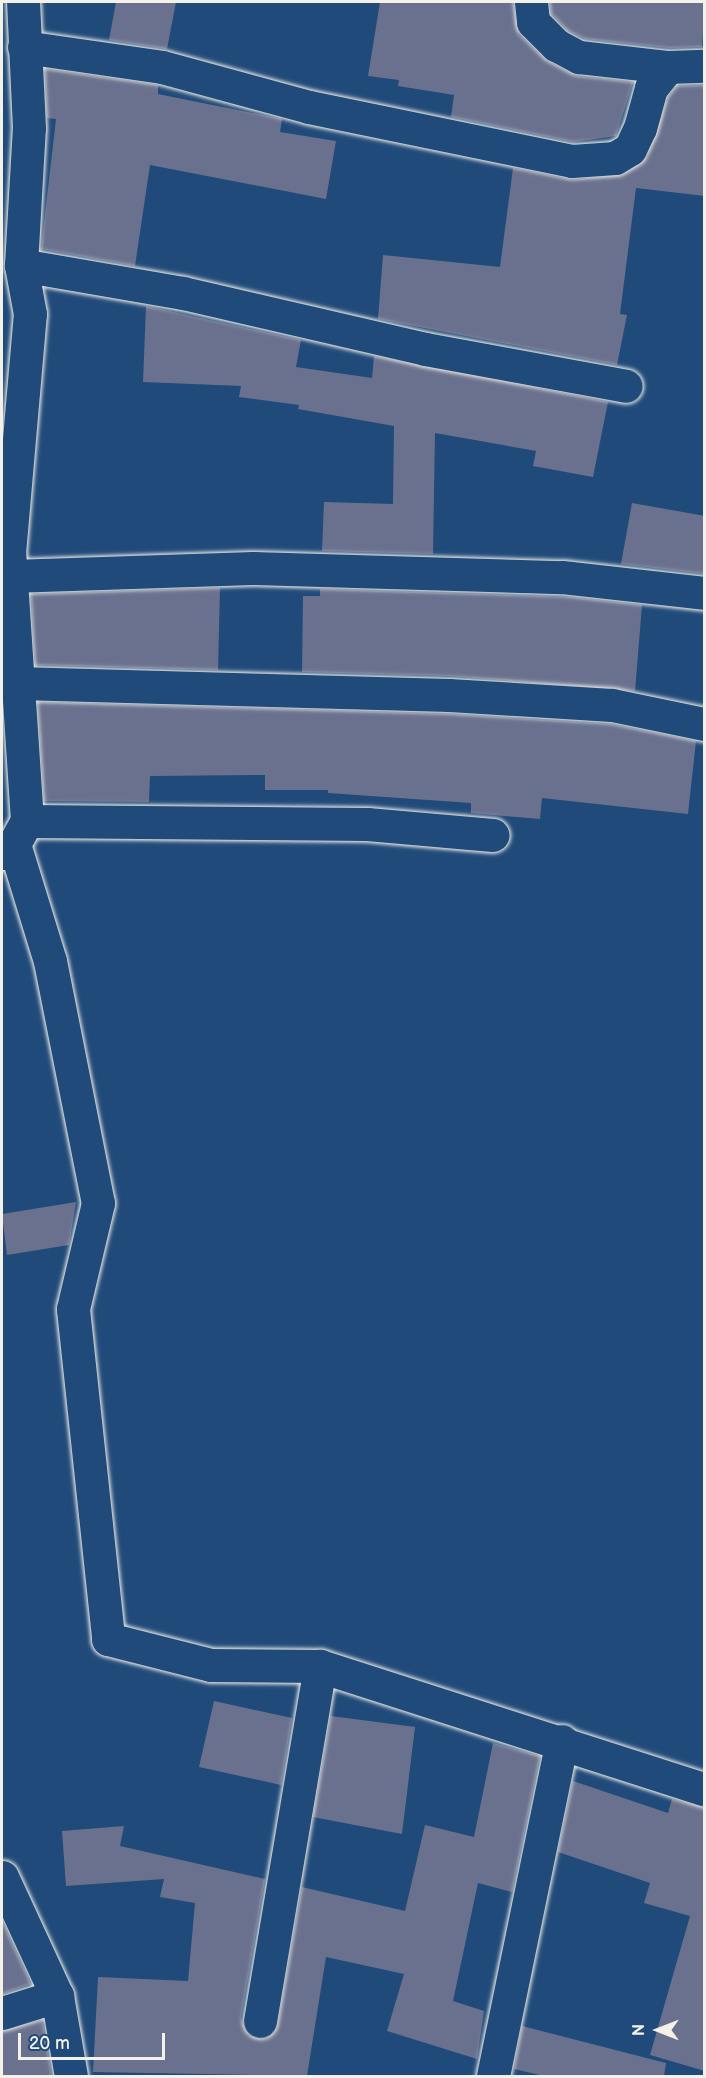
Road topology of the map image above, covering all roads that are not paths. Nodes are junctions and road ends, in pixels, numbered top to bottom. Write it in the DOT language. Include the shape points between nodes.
graph roads {
  1 [pos="16,5"];
  2 [pos="534,8"];
  3 [pos="24,47"];
  4 [pos="705,66"];
  5 [pos="668,67"];
  6 [pos="21,266"];
  7 [pos="626,386"];
  8 [pos="13,401"];
  9 [pos="11,576"];
  10 [pos="705,593"];
  11 [pos="18,683"];
  12 [pos="705,724"];
  13 [pos="493,835"];
  14 [pos="14,839"];
  15 [pos="320,1666"];
  16 [pos="562,1741"];
  17 [pos="705,1789"];
  18 [pos="2,1877"];
  19 [pos="57,1996"];
  20 [pos="2,2013"];
  21 [pos="260,2021"];
  22 [pos="71,2076"];
  23 [pos="492,2076"];
  1 -- 3 [label="street"];
  2 -- 5 [label="street" via="556,45 579,57"];
  3 -- 5 [label="street" via="162,67 309,106 572,161 615,158 630,149 651,88"];
  3 -- 6 [label="street" via="29,128"];
  4 -- 5 [label="street"];
  6 -- 7 [label="street" via="183,293 425,349"];
  6 -- 8 [label="street" via="30,314"];
  8 -- 9 [label="street"];
  9 -- 10 [label="street" via="253,567 562,577"];
  9 -- 11 [label="street"];
  11 -- 12 [label="street" via="449,695 612,705"];
  11 -- 14 [label="street"];
  13 -- 14 [label="street" via="367,824"];
  14 -- 15 [label="street" via="50,961 98,1203 73,1309 108,1639 211,1665"];
  15 -- 16 [label="street"];
  15 -- 21 [label="street"];
  16 -- 17 [label="street"];
  16 -- 23 [label="street"];
  18 -- 19 [label="street"];
  19 -- 20 [label="street"];
  19 -- 22 [label="street"];
}
